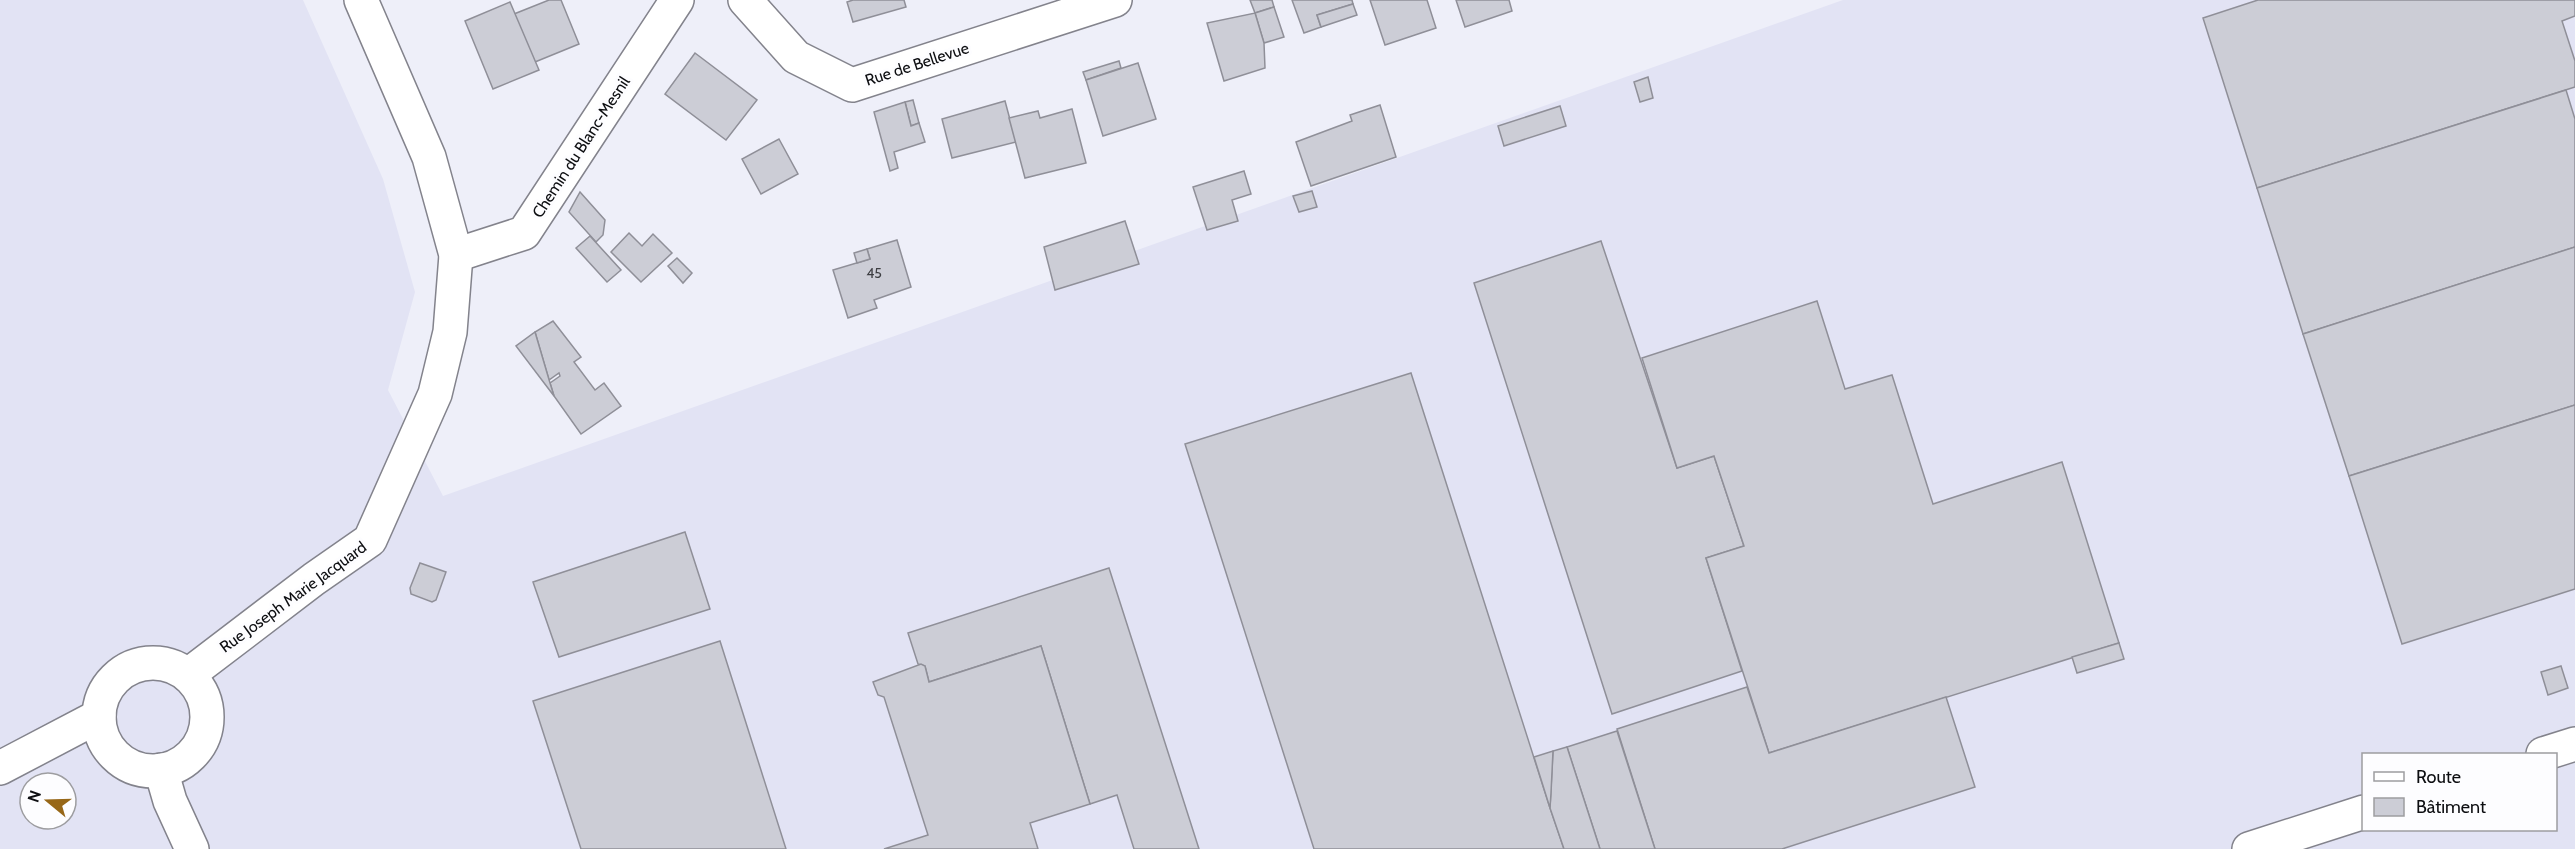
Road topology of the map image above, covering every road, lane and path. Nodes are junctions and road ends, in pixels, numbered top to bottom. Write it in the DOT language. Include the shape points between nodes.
graph roads {
  1 [pos="361,0"];
  2 [pos="677,0"];
  3 [pos="745,0"];
  4 [pos="1115,0"];
  5 [pos="456,255"];
  6 [pos="188,675"];
  7 [pos="99,716"];
  8 [pos="2575,744"];
  9 [pos="2546,753"];
  10 [pos="0,768"];
  11 [pos="161,770"];
  12 [pos="2362,813"];
  13 [pos="192,849"];
  14 [pos="2249,849"];
  1 -- 5 [label="street, Rue Joseph Marie Jacquard" via="429,157"];
  2 -- 5 [label="street, Chemin du Blanc-Mesnil" via="524,233"];
  3 -- 4 [label="street, Rue de Bellevue" via="796,57 852,85"];
  5 -- 6 [label="street, Rue Joseph Marie Jacquard" via="450,332 435,394 370,540"];
  6 -- 7 [label="street" via="156,662 139,664 110,684"];
  6 -- 11 [label="street" via="206,705 202,740 178,765"];
  7 -- 10 [label="street"];
  7 -- 11 [label="street" via="100,731 117,758 138,768"];
  8 -- 9 [label="street"];
  11 -- 13 [label="street"];
  12 -- 14 [label="street"];
}
